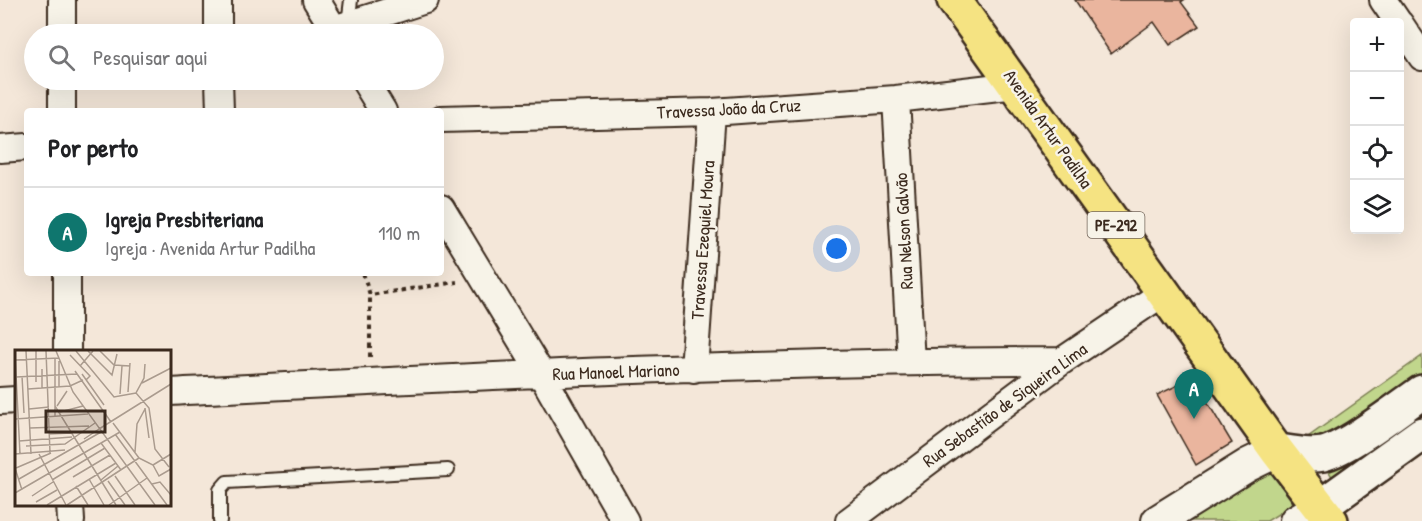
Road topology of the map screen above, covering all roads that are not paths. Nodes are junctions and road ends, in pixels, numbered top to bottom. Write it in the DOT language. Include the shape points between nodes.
graph roads {
  1 [pos="62,0"];
  2 [pos="218,0"];
  3 [pos="316,0"];
  4 [pos="425,0"];
  5 [pos="954,0"];
  6 [pos="1383,0"];
  7 [pos="1396,18"];
  8 [pos="342,22"];
  9 [pos="62,24"];
  10 [pos="218,24"];
  11 [pos="1404,30"];
  12 [pos="1422,57"];
  13 [pos="1016,85"];
  14 [pos="62,90"];
  15 [pos="219,90"];
  16 [pos="370,90"];
  17 [pos="896,99"];
  18 [pos="62,108"];
  19 [pos="220,108"];
  20 [pos="381,108"];
  21 [pos="712,112"];
  22 [pos="444,119"];
  23 [pos="24,147"];
  24 [pos="0,149"];
  25 [pos="444,213"];
  26 [pos="67,276"];
  27 [pos="1163,293"];
  28 [pos="67,350"];
  29 [pos="1062,361"];
  30 [pos="911,362"];
  31 [pos="694,369"];
  32 [pos="542,375"];
  33 [pos="171,392"];
  34 [pos="1422,392"];
  35 [pos="15,400"];
  36 [pos="0,401"];
  37 [pos="1422,434"];
  38 [pos="1277,451"];
  39 [pos="448,470"];
  40 [pos="1316,516"];
  41 [pos="220,521"];
  42 [pos="625,521"];
  43 [pos="849,521"];
  44 [pos="1158,521"];
  1 -- 9 [label="street"];
  2 -- 10 [label="street"];
  3 -- 8 [label="street"];
  4 -- 8 [label="street"];
  5 -- 13 [label="main road, Avenida Artur Padilha / PE-292"];
  6 -- 7 [label="street"];
  11 -- 12 [label="street"];
  13 -- 17 [label="street, Travessa João da Cruz"];
  13 -- 27 [label="main road, Avenida Artur Padilha / PE-292"];
  14 -- 18 [label="street"];
  15 -- 19 [label="street"];
  16 -- 20 [label="street"];
  17 -- 21 [label="street, Travessa João da Cruz"];
  17 -- 30 [label="street, Rua Nelson Galvão"];
  21 -- 22 [label="street, Travessa João da Cruz"];
  21 -- 31 [label="street, Travessa Ezequiel Moura"];
  23 -- 24 [label="street"];
  25 -- 32 [label="street"];
  26 -- 28 [label="street"];
  27 -- 29 [label="street, Rua Sebastião de Siqueira Lima"];
  27 -- 38 [label="main road, Avenida Artur Padilha / PE-292"];
  29 -- 30 [label="street, Rua Manoel Mariano"];
  29 -- 43 [label="street, Rua Sebastião de Siqueira Lima"];
  30 -- 31 [label="street, Rua Manoel Mariano"];
  31 -- 32 [label="street, Rua Manoel Mariano"];
  32 -- 33 [label="street, Rua Manoel Mariano"];
  32 -- 42 [label="street"];
  34 -- 38 [label="main road" via="1325,453"];
  35 -- 36 [label="street"];
  37 -- 40 [label="main road"];
  38 -- 40 [label="main road, Avenida Artur Padilha / PE-292"];
  38 -- 44 [label="street"];
  39 -- 41 [label="lane" via="227,482 220,490"];
}
